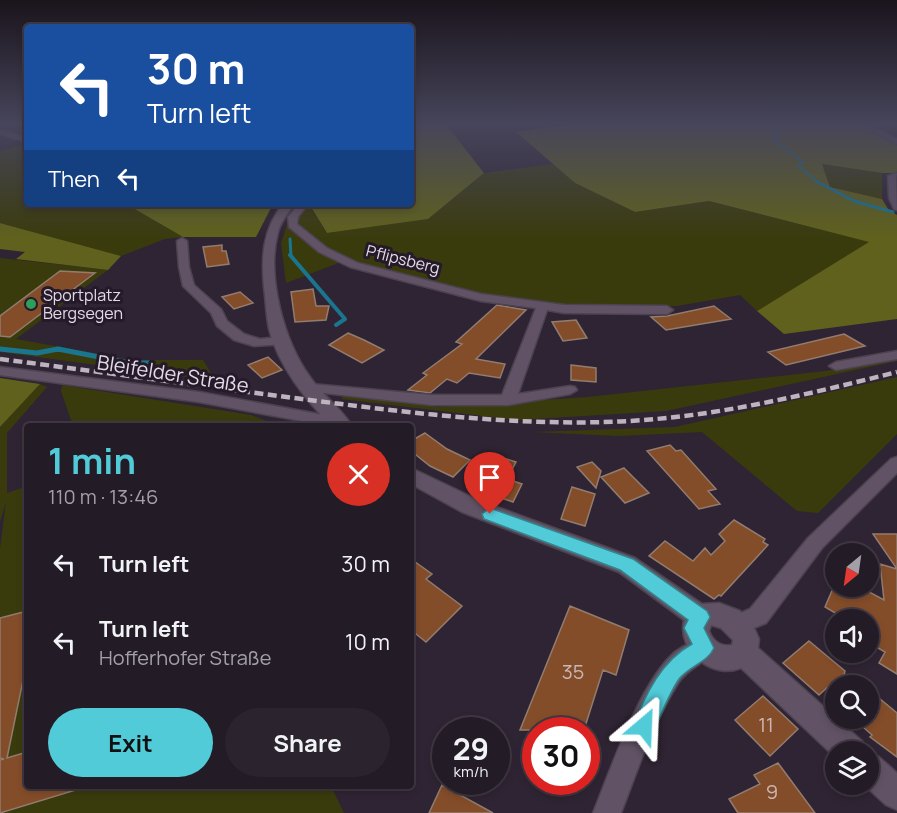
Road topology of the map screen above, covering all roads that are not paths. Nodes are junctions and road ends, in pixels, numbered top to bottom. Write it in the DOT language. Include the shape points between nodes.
graph roads {
  1 [pos="897,175"];
  2 [pos="287,207"];
  3 [pos="301,207"];
  4 [pos="897,207"];
  5 [pos="182,241"];
  6 [pos="542,308"];
  7 [pos="667,310"];
  8 [pos="281,341"];
  9 [pos="897,355"];
  10 [pos="836,366"];
  11 [pos="0,370"];
  12 [pos="311,388"];
  13 [pos="570,390"];
  14 [pos="508,400"];
  15 [pos="336,423"];
  16 [pos="340,423"];
  17 [pos="897,464"];
  18 [pos="414,477"];
  19 [pos="700,617"];
  20 [pos="737,625"];
  21 [pos="704,648"];
  22 [pos="744,653"];
  23 [pos="839,741"];
  24 [pos="879,778"];
  25 [pos="897,794"];
  26 [pos="608,813"];
  1 -- 4 [label="street" via="891,181"];
  2 -- 8 [label="street" via="275,221 268,249"];
  3 -- 6 [label="street, Pflipsberg" via="292,225 323,250 346,262 424,284"];
  5 -- 8 [label="street" via="189,286 217,312 221,323 239,337 259,343"];
  6 -- 7 [label="street, Pflipsberg"];
  6 -- 14 [label="street"];
  8 -- 12 [label="street"];
  9 -- 10 [label="street"];
  11 -- 15 [label="street, Bleifelder Straße" via="199,398"];
  12 -- 14 [label="street" via="432,400"];
  12 -- 16 [label="street"];
  13 -- 14 [label="street"];
  17 -- 20 [label="street" via="815,543 758,616"];
  18 -- 19 [label="street" via="470,506 627,565"];
  19 -- 20 [label="street" via="714,614"];
  19 -- 21 [label="street" via="694,628"];
  20 -- 22 [label="street" via="746,639"];
  21 -- 22 [label="street" via="723,659"];
  21 -- 26 [label="street" via="671,672"];
  22 -- 23 [label="street"];
  24 -- 25 [label="street"];
}
